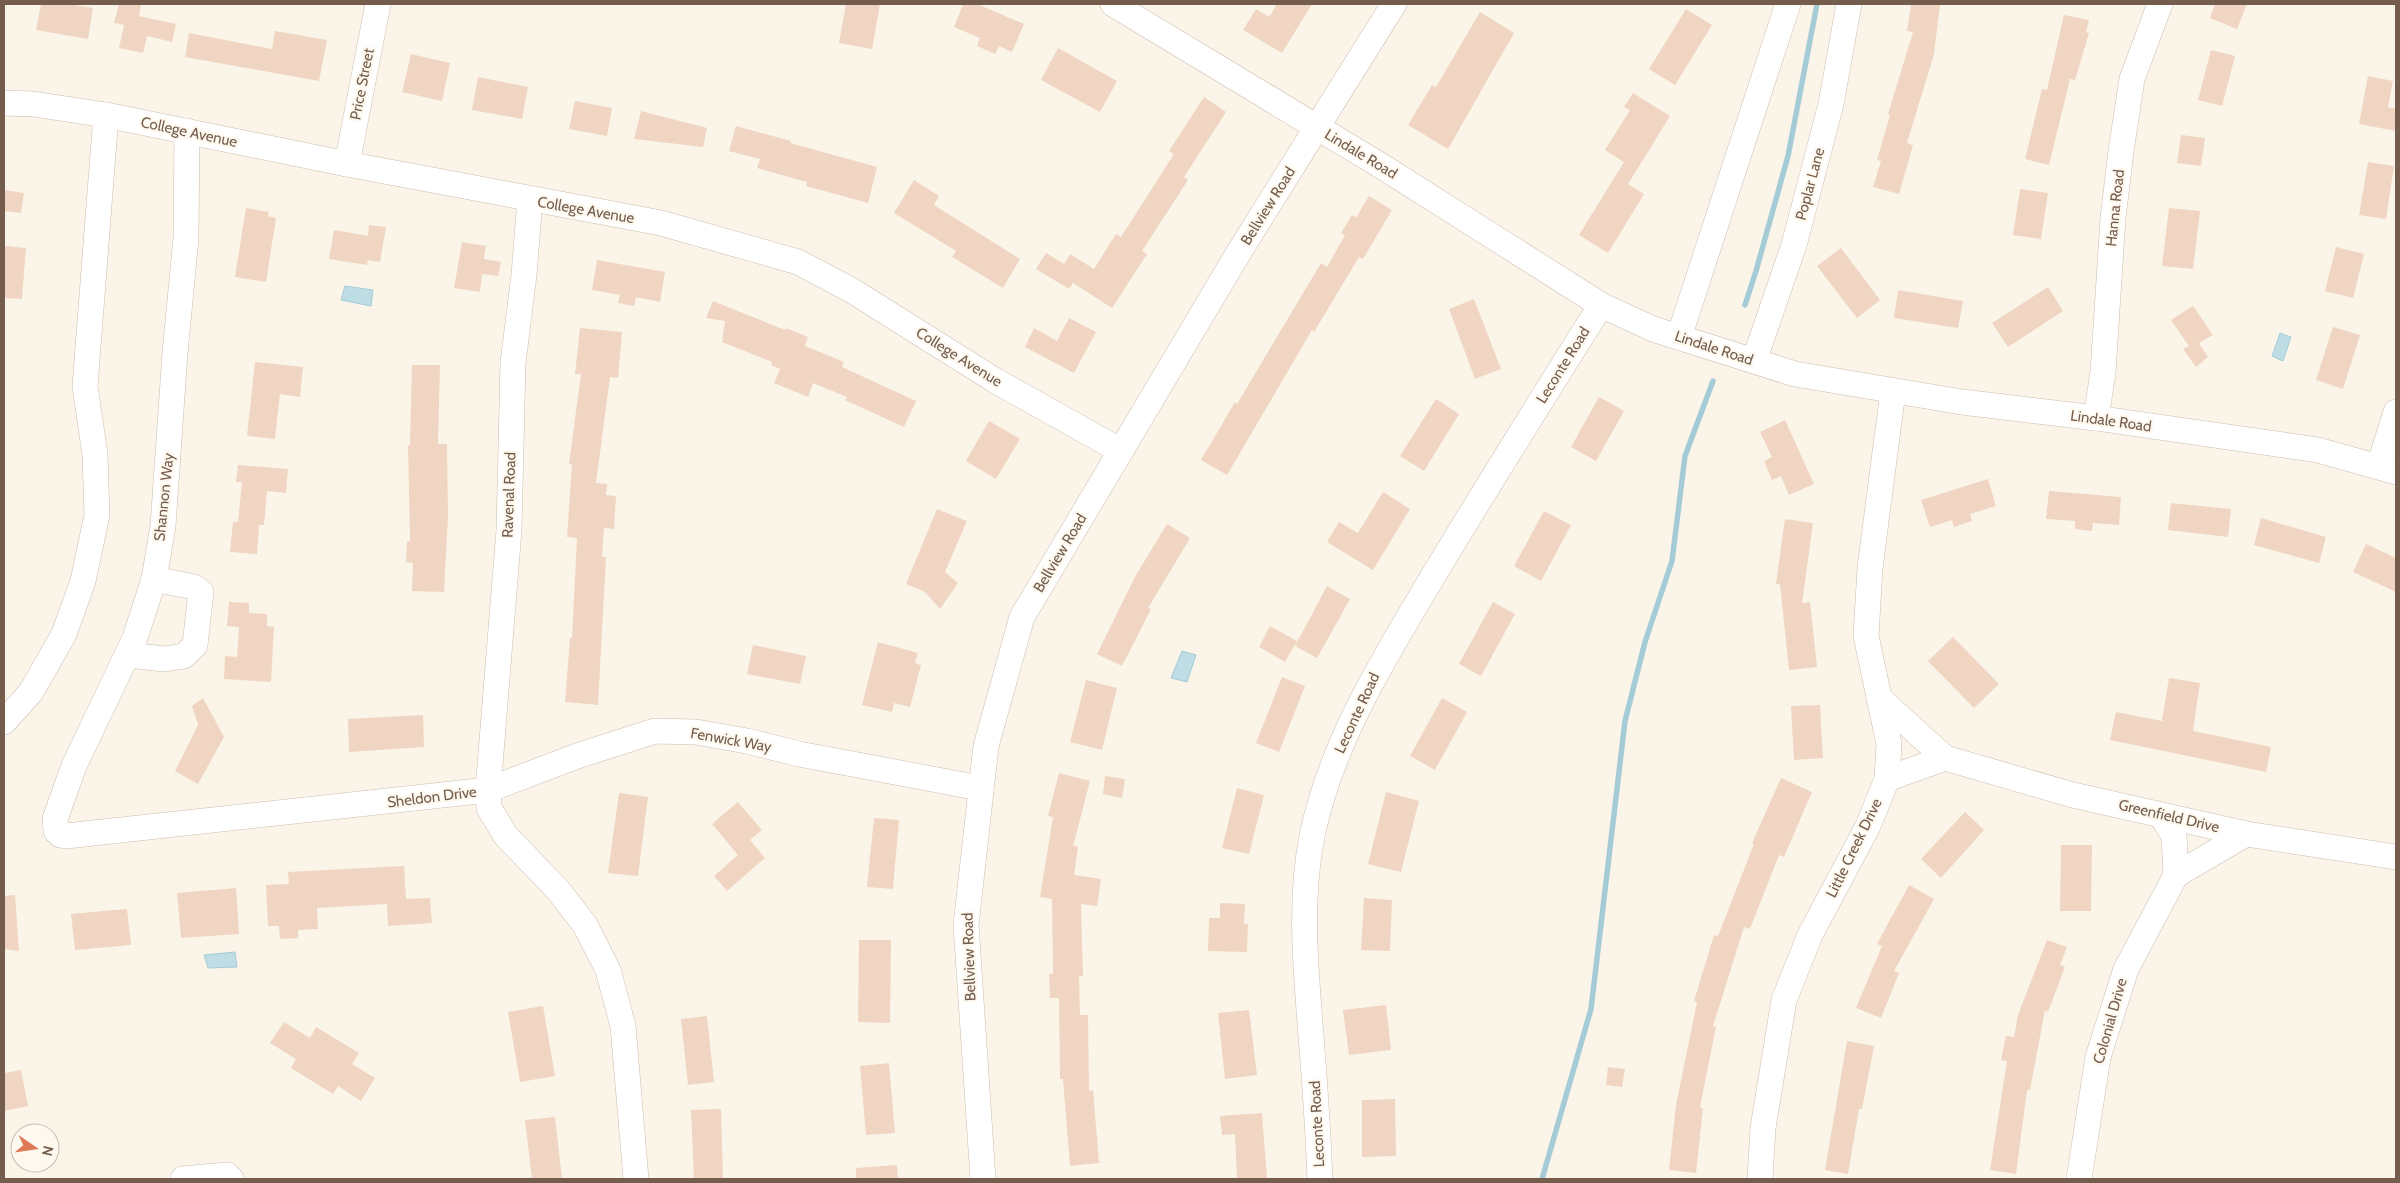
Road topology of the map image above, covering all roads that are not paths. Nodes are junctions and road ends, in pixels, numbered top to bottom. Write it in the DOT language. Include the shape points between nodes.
graph roads {
  1 [pos="378,4"];
  2 [pos="1113,4"];
  3 [pos="1394,4"];
  4 [pos="1788,4"];
  5 [pos="1849,4"];
  6 [pos="2160,4"];
  7 [pos="4,103"];
  8 [pos="106,115"];
  9 [pos="1317,127"];
  10 [pos="187,131"];
  11 [pos="347,164"];
  12 [pos="530,200"];
  13 [pos="1601,305"];
  14 [pos="1679,337"];
  15 [pos="1754,361"];
  16 [pos="1892,391"];
  17 [pos="2396,412"];
  18 [pos="2096,418"];
  19 [pos="1121,451"];
  20 [pos="2388,469"];
  21 [pos="154,579"];
  22 [pos="127,655"];
  23 [pos="1880,698"];
  24 [pos="4,722"];
  25 [pos="1945,758"];
  26 [pos="1887,779"];
  27 [pos="980,788"];
  28 [pos="488,790"];
  29 [pos="2161,815"];
  30 [pos="2246,834"];
  31 [pos="66,836"];
  32 [pos="2396,857"];
  33 [pos="2176,875"];
  34 [pos="183,1179"];
  35 [pos="231,1179"];
  36 [pos="636,1179"];
  37 [pos="982,1179"];
  38 [pos="1320,1179"];
  39 [pos="1760,1179"];
  40 [pos="2079,1179"];
  1 -- 11 [label="street, Price Street"];
  2 -- 9 [label="street, Lindale Road"];
  3 -- 9 [label="street, Bellview Road"];
  4 -- 14 [label="street"];
  5 -- 15 [label="street, Poplar Lane" via="1831,104 1794,245"];
  6 -- 18 [label="street, Hanna Road" via="2132,79 2113,218 2103,372"];
  7 -- 8 [label="street, College Avenue"];
  8 -- 10 [label="street, College Avenue"];
  8 -- 24 [label="street" via="85,386 95,455 98,515 83,582 64,634 31,692"];
  9 -- 13 [label="street, Lindale Road"];
  9 -- 19 [label="street, Bellview Road"];
  10 -- 11 [label="street, College Avenue"];
  10 -- 21 [label="street, Shannon Way" via="186,238 164,517"];
  11 -- 12 [label="street, College Avenue"];
  12 -- 19 [label="street, College Avenue" via="661,223 798,262 851,290 996,381"];
  12 -- 28 [label="street, Ravenal Road" via="513,363 509,530"];
  13 -- 14 [label="street, Lindale Road"];
  13 -- 38 [label="street, Leconte Road" via="1484,490 1385,657 1354,714 1330,774 1312,836 1304,900 1305,962"];
  14 -- 15 [label="street, Lindale Road"];
  15 -- 16 [label="street, Lindale Road" via="1795,374"];
  16 -- 18 [label="street, Lindale Road"];
  16 -- 23 [label="street, Little Creek Drive" via="1870,568 1866,636"];
  17 -- 20 [label="street"];
  18 -- 20 [label="street, Lindale Road" via="2318,450"];
  19 -- 27 [label="street, Bellview Road" via="1022,618 986,746"];
  21 -- 22 [label="street, Shannon Way"];
  21 -- 22 [label="street" via="194,587 201,592 195,645 184,656 165,659"];
  22 -- 31 [label="street, Shannon Way" via="74,766 55,820 56,831"];
  23 -- 25 [label="street, Greenfield Drive"];
  23 -- 26 [label="street, Little Creek Drive" via="1889,744"];
  25 -- 26 [label="street"];
  25 -- 29 [label="street, Greenfield Drive" via="2073,795"];
  26 -- 39 [label="street, Little Creek Drive" via="1868,826 1810,934 1784,1000 1763,1128"];
  27 -- 28 [label="street, Fenwick Way" via="696,732 655,731"];
  27 -- 37 [label="street, Bellview Road" via="966,925"];
  28 -- 31 [label="street, Sheldon Drive"];
  28 -- 36 [label="street, Sheldon Drive" via="489,808 506,836 558,890 585,925 608,970 623,1026"];
  29 -- 30 [label="street, Greenfield Drive"];
  29 -- 33 [label="street" via="2174,836"];
  30 -- 32 [label="street, Greenfield Drive"];
  30 -- 33 [label="street"];
  33 -- 40 [label="street, Colonial Drive" via="2126,969 2098,1057"];
  34 -- 35 [label="street" via="227,1175"];
}
